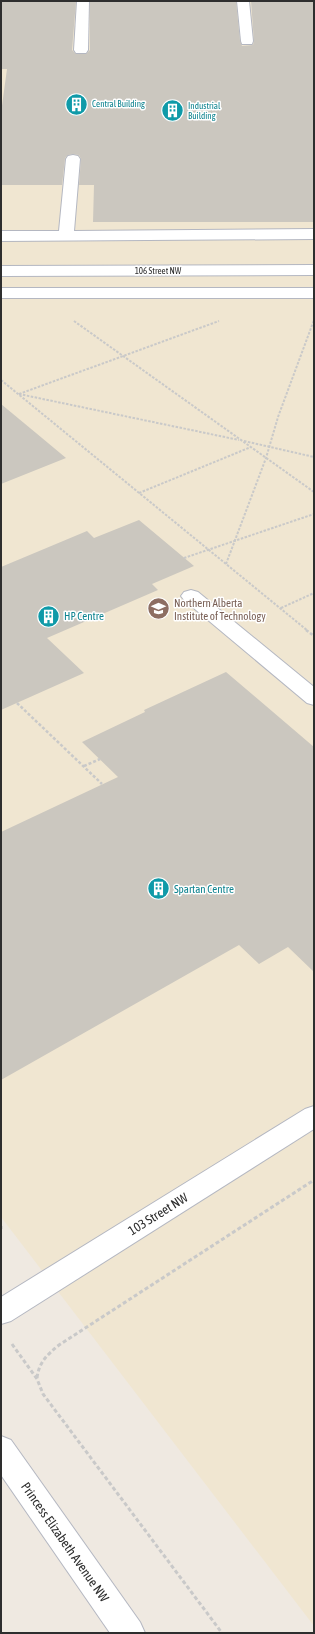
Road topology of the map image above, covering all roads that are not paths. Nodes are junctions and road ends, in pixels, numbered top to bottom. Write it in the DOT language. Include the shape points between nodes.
graph roads {
  1 [pos="84,1"];
  2 [pos="243,1"];
  3 [pos="247,41"];
  4 [pos="81,50"];
  5 [pos="73,159"];
  6 [pos="314,234"];
  7 [pos="1,236"];
  8 [pos="66,236"];
  9 [pos="314,270"];
  10 [pos="1,272"];
  11 [pos="1,293"];
  12 [pos="314,293"];
  13 [pos="192,596"];
  14 [pos="314,698"];
  15 [pos="314,1116"];
  16 [pos="1,1312"];
  17 [pos="1,1450"];
  18 [pos="130,1633"];
  1 -- 4 [label="main road"];
  2 -- 3 [label="main road"];
  5 -- 8 [label="main road"];
  6 -- 8 [label="main road"];
  7 -- 8 [label="main road"];
  9 -- 10 [label="main road, 106 Street NW"];
  11 -- 12 [label="main road, 106 Street NW"];
  13 -- 14 [label="main road"];
  15 -- 16 [label="main road, 103 Street NW"];
  17 -- 18 [label="main road, Princess Elizabeth Avenue NW"];
}
